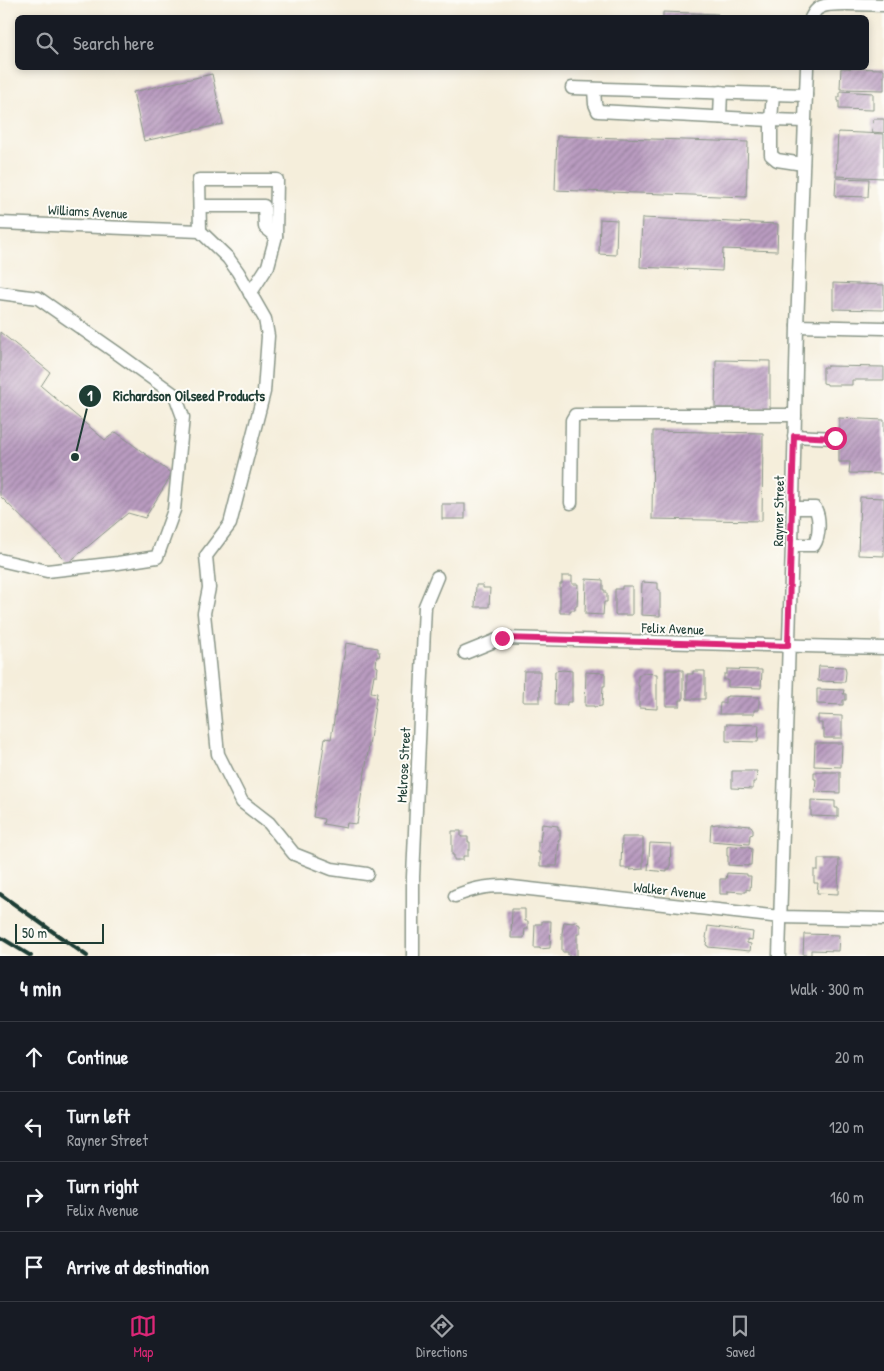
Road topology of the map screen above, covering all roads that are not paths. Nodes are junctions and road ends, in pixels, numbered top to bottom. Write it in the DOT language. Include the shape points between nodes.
graph roads {
  1 [pos="884,5"];
  2 [pos="812,15"];
  3 [pos="807,70"];
  4 [pos="572,88"];
  5 [pos="594,88"];
  6 [pos="658,90"];
  7 [pos="721,92"];
  8 [pos="773,94"];
  9 [pos="806,95"];
  10 [pos="657,114"];
  11 [pos="720,117"];
  12 [pos="771,120"];
  13 [pos="805,121"];
  14 [pos="803,164"];
  15 [pos="200,206"];
  16 [pos="0,223"];
  17 [pos="200,231"];
  18 [pos="276,236"];
  19 [pos="0,294"];
  20 [pos="250,294"];
  21 [pos="797,326"];
  22 [pos="884,328"];
  23 [pos="795,415"];
  24 [pos="794,436"];
  25 [pos="835,438"];
  26 [pos="571,503"];
  27 [pos="793,508"];
  28 [pos="792,545"];
  29 [pos="0,560"];
  30 [pos="437,577"];
  31 [pos="788,646"];
  32 [pos="884,648"];
  33 [pos="465,652"];
  34 [pos="367,874"];
  35 [pos="456,896"];
  36 [pos="780,917"];
  37 [pos="884,918"];
  38 [pos="413,956"];
  39 [pos="779,956"];
  1 -- 2 [label="street" via="832,4 819,7"];
  3 -- 9 [label="street, Rayner Street"];
  4 -- 5 [label="street"];
  5 -- 6 [label="street"];
  5 -- 10 [label="street" via="598,111"];
  6 -- 7 [label="street"];
  6 -- 10 [label="street"];
  7 -- 8 [label="street"];
  7 -- 11 [label="street"];
  8 -- 9 [label="street"];
  8 -- 12 [label="street"];
  9 -- 13 [label="street, Rayner Street"];
  10 -- 11 [label="street"];
  11 -- 12 [label="street"];
  12 -- 13 [label="street"];
  12 -- 14 [label="street" via="771,156"];
  13 -- 14 [label="street, Rayner Street"];
  14 -- 21 [label="street, Rayner Street"];
  15 -- 17 [label="street"];
  15 -- 18 [label="street" via="264,206 265,227"];
  15 -- 18 [label="street" via="199,180 277,180"];
  16 -- 17 [label="street, Williams Avenue"];
  17 -- 20 [label="street" via="228,258"];
  18 -- 20 [label="street" via="268,266"];
  19 -- 29 [label="street" via="38,298 175,395 183,418 174,510 157,557 47,571"];
  20 -- 34 [label="street" via="265,319 268,336 264,392 230,524 206,556 209,588 204,613 218,754 242,802 269,823 294,854 332,869"];
  21 -- 22 [label="street"];
  21 -- 23 [label="street, Rayner Street"];
  23 -- 24 [label="street, Rayner Street"];
  23 -- 26 [label="street" via="575,415 572,420"];
  24 -- 25 [label="street"];
  24 -- 27 [label="street, Rayner Street"];
  27 -- 28 [label="street, Rayner Street"];
  27 -- 28 [label="street" via="815,508 818,512 818,540 814,545"];
  28 -- 31 [label="street, Rayner Street"];
  30 -- 38 [label="street, Melrose Street" via="425,606 413,876"];
  31 -- 32 [label="street, Felix Avenue"];
  31 -- 33 [label="street, Felix Avenue" via="502,638"];
  31 -- 36 [label="street, Rayner Street"];
  35 -- 36 [label="street, Walker Avenue" via="476,888 504,886"];
  36 -- 37 [label="street, Walker Avenue"];
  36 -- 39 [label="street, Rayner Street"];
}
